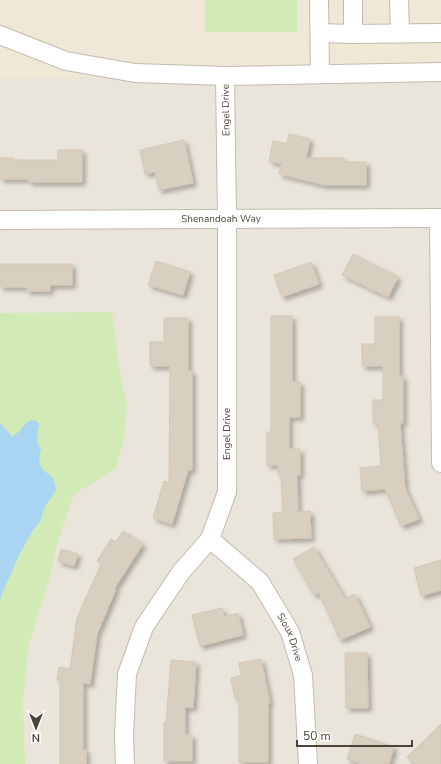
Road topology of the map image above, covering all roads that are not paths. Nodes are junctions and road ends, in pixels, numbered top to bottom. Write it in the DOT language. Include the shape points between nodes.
graph roads {
  1 [pos="319,0"];
  2 [pos="353,0"];
  3 [pos="399,0"];
  4 [pos="320,33"];
  5 [pos="441,33"];
  6 [pos="353,34"];
  7 [pos="400,34"];
  8 [pos="0,35"];
  9 [pos="441,72"];
  10 [pos="320,74"];
  11 [pos="225,76"];
  12 [pos="440,218"];
  13 [pos="227,219"];
  14 [pos="0,220"];
  15 [pos="441,463"];
  16 [pos="210,539"];
  17 [pos="124,764"];
  18 [pos="308,764"];
  1 -- 4 [label="street"];
  2 -- 6 [label="street"];
  3 -- 7 [label="street"];
  4 -- 6 [label="street"];
  4 -- 10 [label="street"];
  5 -- 7 [label="street"];
  6 -- 7 [label="street"];
  8 -- 11 [label="street" via="66,61 135,73"];
  9 -- 10 [label="street"];
  10 -- 11 [label="street"];
  11 -- 13 [label="street, Engel Drive"];
  12 -- 13 [label="street, Shenandoah Way"];
  12 -- 15 [label="street"];
  13 -- 14 [label="street, Shenandoah Way"];
  13 -- 16 [label="street, Engel Drive" via="227,492"];
  16 -- 17 [label="street, Engel Drive" via="181,572 144,627 127,674"];
  16 -- 18 [label="street, Sioux Drive" via="260,582 290,632 303,675"];
}
